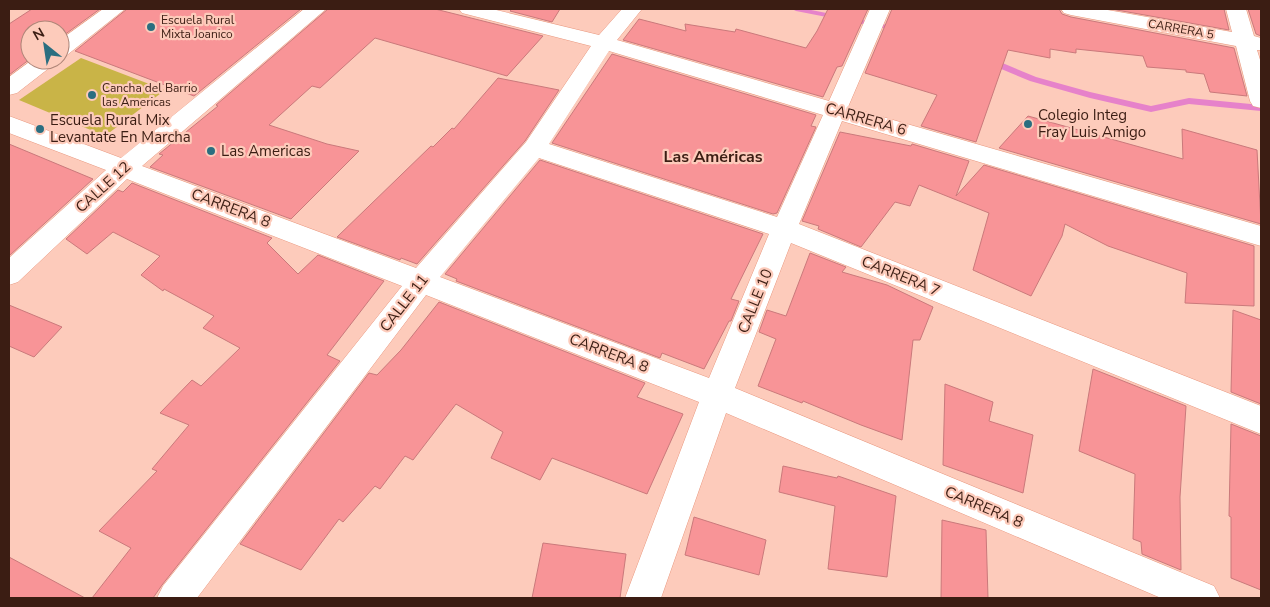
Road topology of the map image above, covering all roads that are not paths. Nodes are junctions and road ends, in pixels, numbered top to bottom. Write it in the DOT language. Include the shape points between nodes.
graph roads {
  1 [pos="115,9"];
  2 [pos="316,9"];
  3 [pos="469,9"];
  4 [pos="632,9"];
  5 [pos="880,9"];
  6 [pos="1072,9"];
  7 [pos="1236,9"];
  8 [pos="1252,42"];
  9 [pos="70,43"];
  10 [pos="604,43"];
  11 [pos="33,70"];
  12 [pos="9,88"];
  13 [pos="1261,101"];
  14 [pos="837,110"];
  15 [pos="9,124"];
  16 [pos="534,148"];
  17 [pos="124,168"];
  18 [pos="784,230"];
  19 [pos="1261,236"];
  20 [pos="9,274"];
  21 [pos="421,281"];
  22 [pos="717,395"];
  23 [pos="1261,420"];
  24 [pos="175,598"];
  25 [pos="643,598"];
  26 [pos="1202,598"];
  1 -- 9 [label="street"];
  2 -- 17 [label="street, CALLE 12"];
  3 -- 10 [label="street, CARRERA 6"];
  4 -- 10 [label="street, CALLE 11"];
  5 -- 14 [label="street, CALLE 10"];
  6 -- 8 [label="street, CARRERA 5"];
  7 -- 8 [label="street"];
  8 -- 13 [label="street" via="1253,69"];
  10 -- 14 [label="street, CARRERA 6"];
  10 -- 16 [label="street, CALLE 11"];
  11 -- 12 [label="street"];
  14 -- 18 [label="street, CALLE 10"];
  14 -- 19 [label="street, CARRERA 6"];
  15 -- 17 [label="street, CARRERA 8"];
  16 -- 18 [label="street, CARRERA 7"];
  16 -- 21 [label="street, CALLE 11"];
  17 -- 20 [label="street, CALLE 12"];
  17 -- 21 [label="street, CARRERA 8"];
  18 -- 22 [label="street, CALLE 10"];
  18 -- 23 [label="street, CARRERA 7"];
  21 -- 22 [label="street, CARRERA 8"];
  21 -- 24 [label="street, CALLE 11"];
  22 -- 25 [label="street, CALLE 10"];
  22 -- 26 [label="street, CARRERA 8"];
}
